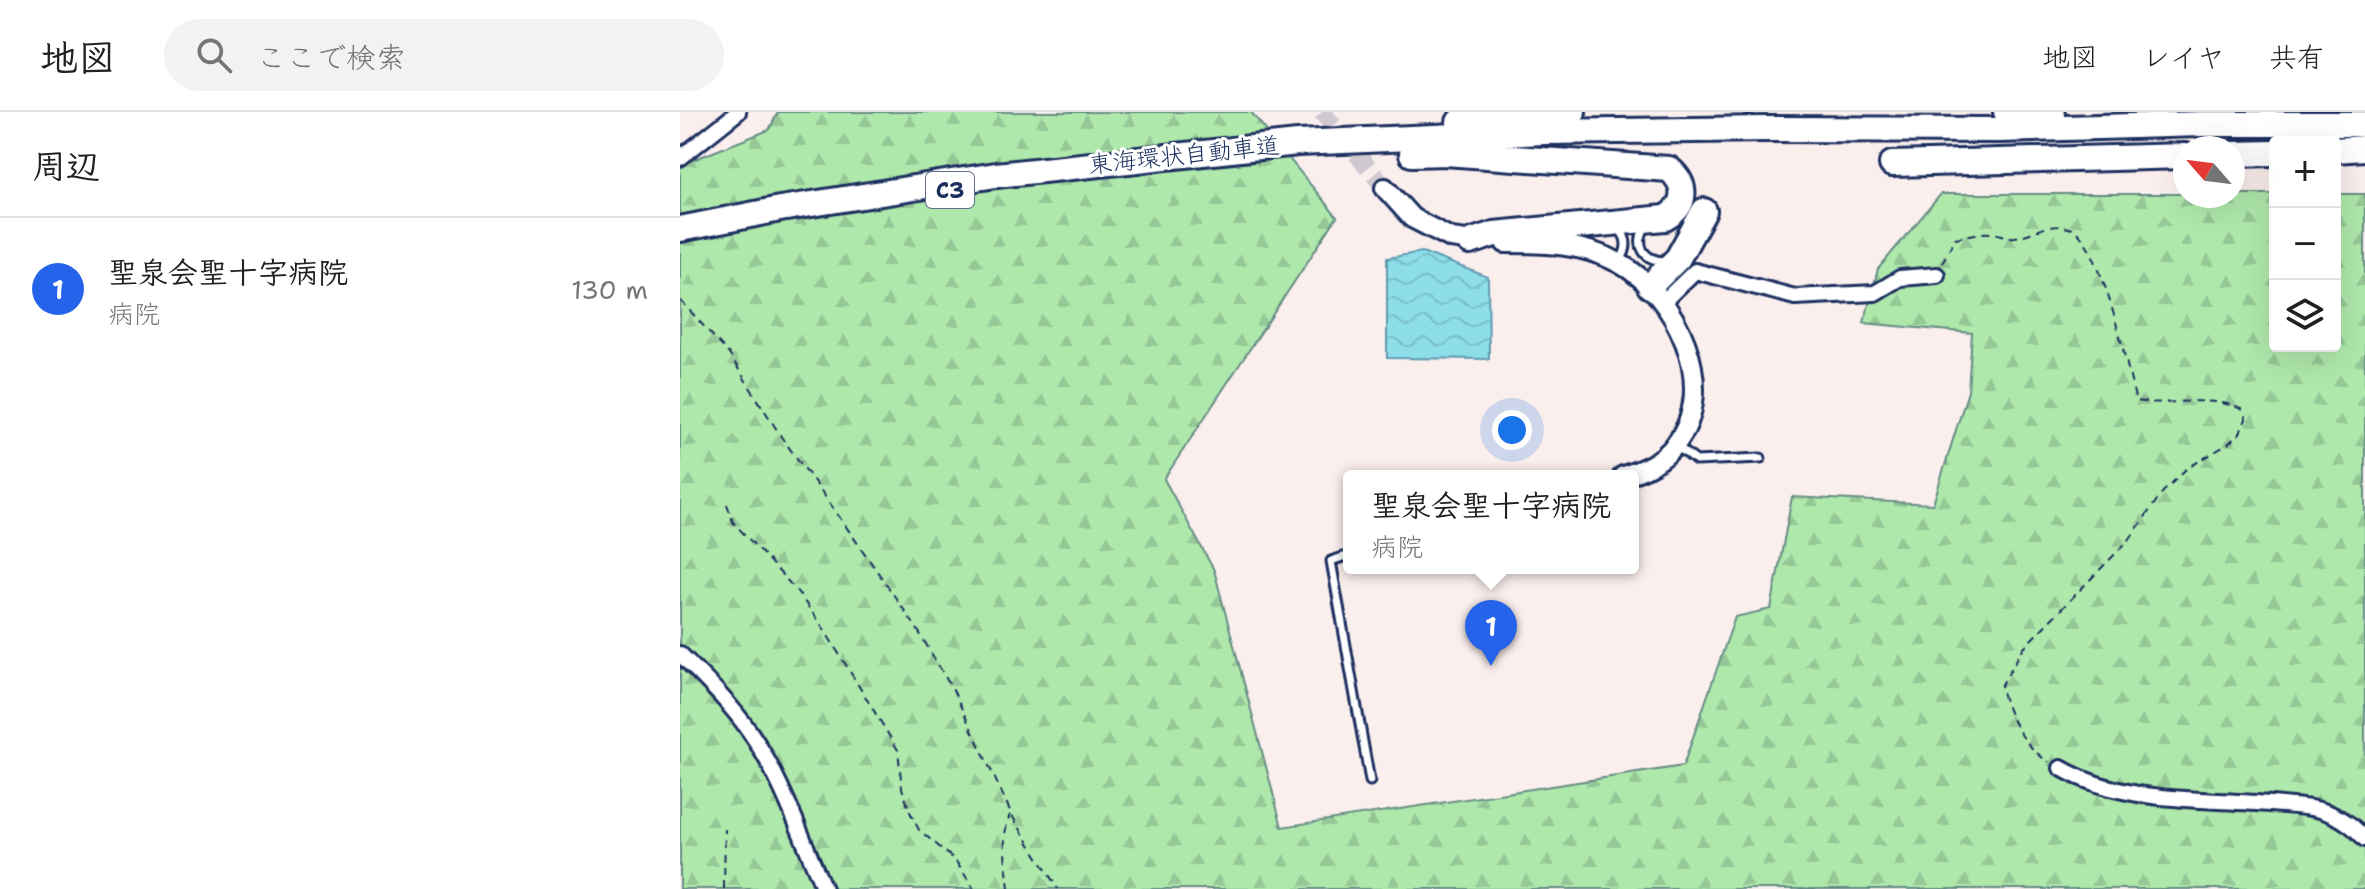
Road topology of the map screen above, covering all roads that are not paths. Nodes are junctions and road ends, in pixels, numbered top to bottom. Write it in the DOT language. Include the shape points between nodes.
graph roads {
  1 [pos="738,112"];
  2 [pos="1573,112"];
  3 [pos="2006,112"];
  4 [pos="2201,124"];
  5 [pos="2365,124"];
  6 [pos="2365,141"];
  7 [pos="2365,148"];
  8 [pos="2341,150"];
  9 [pos="2269,153"];
  10 [pos="2245,154"];
  11 [pos="1231,156"];
  12 [pos="2173,156"];
  13 [pos="680,158"];
  14 [pos="1892,164"];
  15 [pos="1385,188"];
  16 [pos="1704,211"];
  17 [pos="1649,220"];
  18 [pos="1613,224"];
  19 [pos="680,232"];
  20 [pos="1470,242"];
  21 [pos="1678,258"];
  22 [pos="1619,263"];
  23 [pos="1937,275"];
  24 [pos="1657,294"];
  25 [pos="1676,445"];
  26 [pos="1761,458"];
  27 [pos="1639,471"];
  28 [pos="1343,557"];
  29 [pos="680,654"];
  30 [pos="2061,768"];
  31 [pos="1370,781"];
  32 [pos="2365,839"];
  33 [pos="824,889"];
  1 -- 13 [label="street"];
  2 -- 11 [label="highway" via="1290,140"];
  3 -- 4 [label="highway"];
  4 -- 5 [label="highway, 東海環状自動車道 / C3"];
  4 -- 11 [label="highway, 東海環状自動車道 / C3" via="1544,132 1298,143"];
  6 -- 11 [label="highway, 東海環状自動車道 / C3" via="1514,141"];
  7 -- 8 [label="highway"];
  9 -- 10 [label="highway"];
  11 -- 17 [label="highway" via="1248,164 1445,153 1669,169 1684,186 1680,205 1665,218"];
  11 -- 19 [label="highway, 東海環状自動車道 / C3" via="998,182"];
  12 -- 14 [label="highway"];
  15 -- 20 [label="street" via="1412,218"];
  16 -- 21 [label="highway"];
  17 -- 18 [label="highway"];
  17 -- 21 [label="lane" via="1640,237 1643,252 1658,261"];
  18 -- 20 [label="highway" via="1494,234"];
  18 -- 22 [label="lane" via="1626,237"];
  20 -- 22 [label="street" via="1556,243"];
  21 -- 24 [label="highway"];
  22 -- 24 [label="street"];
  23 -- 24 [label="street" via="1900,278 1875,293 1795,297 1695,271"];
  24 -- 25 [label="street" via="1684,337 1693,384 1688,424"];
  25 -- 26 [label="lane" via="1696,461"];
  25 -- 27 [label="street"];
  28 -- 31 [label="lane" via="1331,561"];
  29 -- 33 [label="street" via="752,734"];
  30 -- 32 [label="street" via="2118,790 2329,812"];
}
